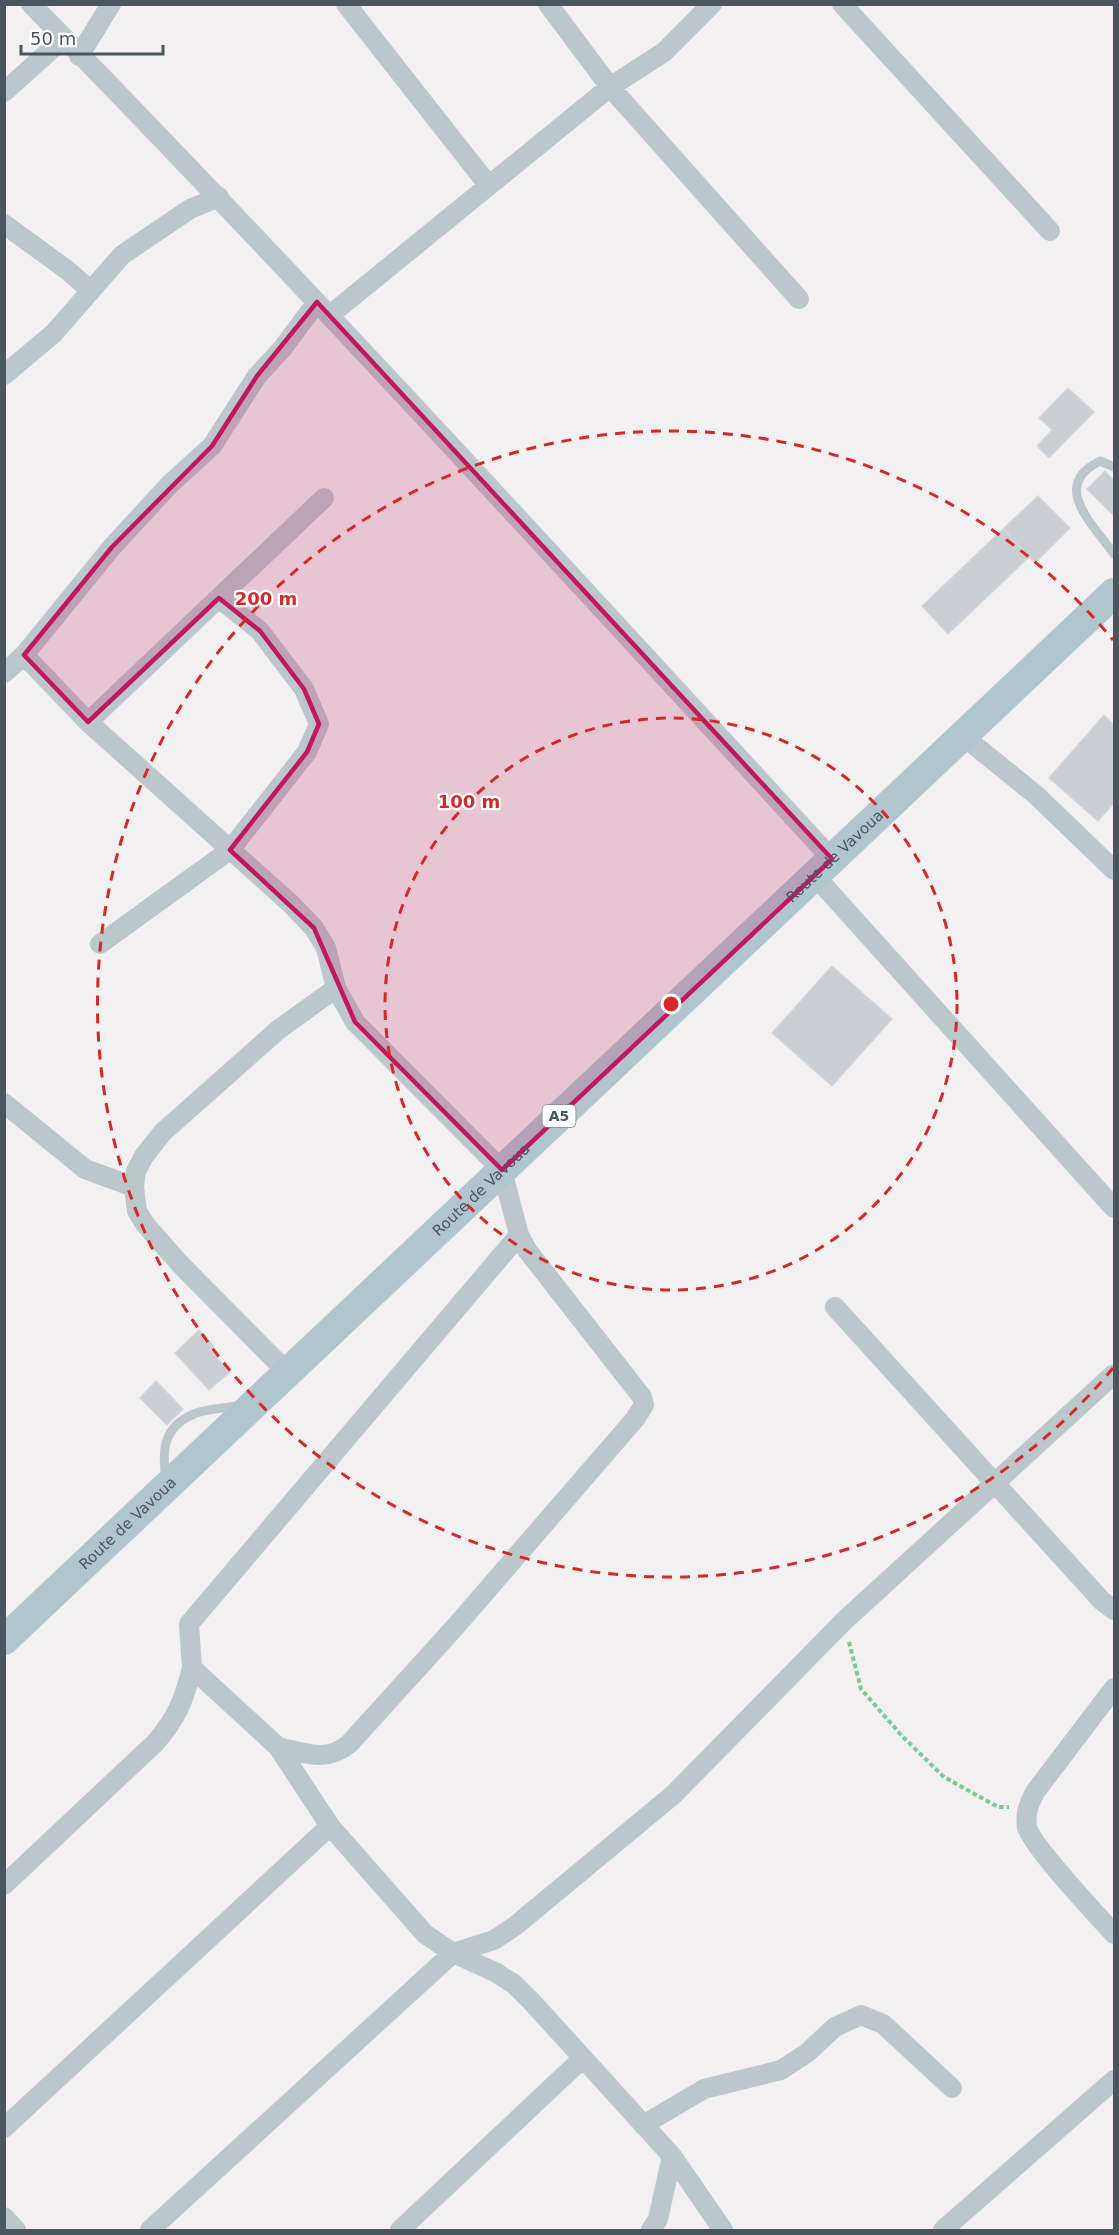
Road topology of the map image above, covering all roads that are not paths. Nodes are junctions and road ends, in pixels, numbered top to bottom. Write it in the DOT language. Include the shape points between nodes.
graph roads {
  1 [pos="31,4"];
  2 [pos="111,4"];
  3 [pos="346,4"];
  4 [pos="548,4"];
  5 [pos="712,4"];
  6 [pos="842,4"];
  7 [pos="64,38"];
  8 [pos="79,57"];
  9 [pos="610,87"];
  10 [pos="4,92"];
  11 [pos="489,186"];
  12 [pos="219,197"];
  13 [pos="4,224"];
  14 [pos="1050,231"];
  15 [pos="90,290"];
  16 [pos="799,299"];
  17 [pos="324,309"];
  18 [pos="4,375"];
  19 [pos="1114,467"];
  20 [pos="324,498"];
  21 [pos="1114,554"];
  22 [pos="1114,593"];
  23 [pos="219,598"];
  24 [pos="24,655"];
  25 [pos="4,673"];
  26 [pos="88,722"];
  27 [pos="963,736"];
  28 [pos="230,850"];
  29 [pos="824,868"];
  30 [pos="1114,870"];
  31 [pos="100,944"];
  32 [pos="336,988"];
  33 [pos="4,1103"];
  34 [pos="502,1170"];
  35 [pos="134,1187"];
  36 [pos="1114,1208"];
  37 [pos="519,1234"];
  38 [pos="835,1307"];
  39 [pos="288,1373"];
  40 [pos="1114,1374"];
  41 [pos="993,1483"];
  42 [pos="1114,1610"];
  43 [pos="4,1640"];
  44 [pos="192,1668"];
  45 [pos="1114,1688"];
  46 [pos="278,1748"];
  47 [pos="330,1826"];
  48 [pos="4,1885"];
  49 [pos="1114,1934"];
  50 [pos="453,1953"];
  51 [pos="583,2058"];
  52 [pos="1114,2080"];
  53 [pos="952,2088"];
  54 [pos="643,2125"];
  55 [pos="4,2127"];
  56 [pos="672,2156"];
  57 [pos="4,2217"];
  58 [pos="16,2230"];
  59 [pos="150,2230"];
  60 [pos="400,2230"];
  61 [pos="651,2230"];
  62 [pos="723,2230"];
  63 [pos="943,2230"];
  1 -- 7 [label="street"];
  2 -- 8 [label="street"];
  3 -- 11 [label="street"];
  4 -- 9 [label="street"];
  5 -- 9 [label="street" via="664,52"];
  6 -- 14 [label="street"];
  7 -- 8 [label="street"];
  7 -- 10 [label="street"];
  8 -- 12 [label="street"];
  9 -- 11 [label="street"];
  9 -- 16 [label="street"];
  11 -- 17 [label="street"];
  12 -- 15 [label="street" via="190,209 122,255"];
  12 -- 17 [label="street"];
  13 -- 15 [label="street"];
  15 -- 18 [label="street" via="54,333"];
  17 -- 24 [label="street" via="257,376 212,446 112,546"];
  17 -- 29 [label="street"];
  19 -- 21 [label="lane" via="1100,461 1088,467 1077,479 1075,494"];
  20 -- 23 [label="street"];
  22 -- 27 [label="main road, Route de Vavoua / A5"];
  23 -- 26 [label="street"];
  23 -- 28 [label="street" via="260,631 304,689 320,724 307,752"];
  24 -- 25 [label="street"];
  24 -- 26 [label="street"];
  26 -- 28 [label="street"];
  27 -- 29 [label="main road, Route de Vavoua / A5"];
  27 -- 30 [label="street" via="1036,795"];
  28 -- 31 [label="street"];
  28 -- 32 [label="street" via="314,928 326,948"];
  29 -- 34 [label="main road, Route de Vavoua / A5"];
  29 -- 36 [label="street"];
  32 -- 34 [label="street" via="355,1022"];
  32 -- 35 [label="street" via="278,1030 163,1132 136,1171"];
  33 -- 35 [label="street" via="85,1169"];
  34 -- 37 [label="street"];
  34 -- 39 [label="main road, Route de Vavoua / A5"];
  35 -- 39 [label="street" via="137,1211 145,1224"];
  37 -- 44 [label="street" via="189,1624"];
  37 -- 46 [label="street" via="526,1250 642,1397 644,1405 456,1626 349,1744 337,1754 325,1756"];
  38 -- 41 [label="street"];
  39 -- 43 [label="main road, Route de Vavoua / A5"];
  40 -- 41 [label="street"];
  41 -- 42 [label="street"];
  41 -- 50 [label="street" via="844,1621 673,1796 515,1926 494,1940"];
  44 -- 46 [label="street"];
  44 -- 48 [label="street" via="185,1697 173,1722 155,1743"];
  45 -- 49 [label="street" via="1027,1808 1027,1829 1051,1863"];
  46 -- 47 [label="street"];
  47 -- 50 [label="street" via="425,1934"];
  47 -- 55 [label="street"];
  50 -- 51 [label="street" via="514,1984"];
  50 -- 59 [label="street"];
  51 -- 54 [label="street"];
  51 -- 60 [label="street"];
  52 -- 63 [label="street"];
  53 -- 54 [label="street" via="883,2024 861,2015 835,2027 781,2070 704,2089"];
  54 -- 56 [label="street"];
  56 -- 61 [label="street" via="658,2219"];
  56 -- 62 [label="street"];
  57 -- 58 [label="street"];
}
